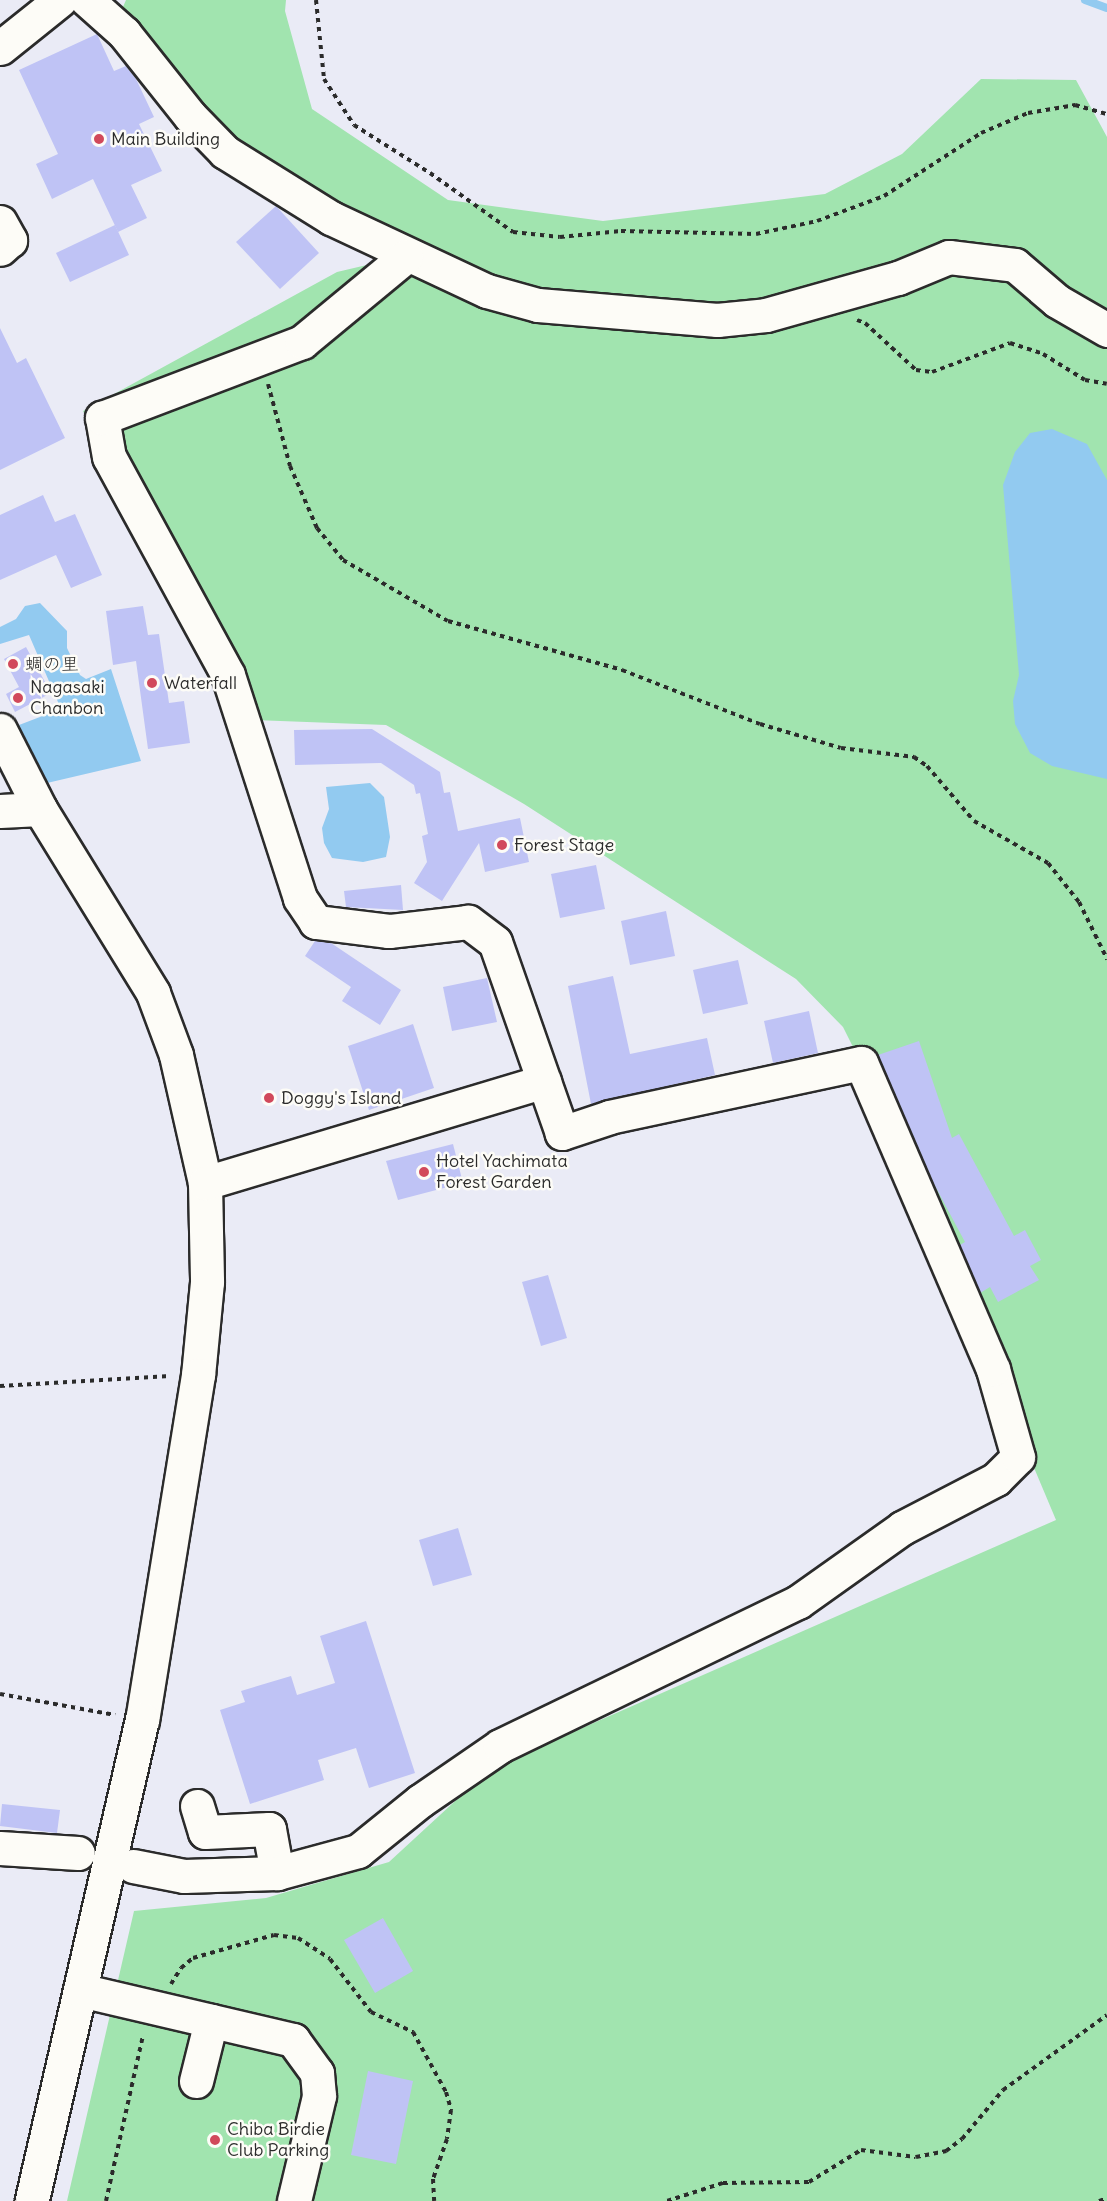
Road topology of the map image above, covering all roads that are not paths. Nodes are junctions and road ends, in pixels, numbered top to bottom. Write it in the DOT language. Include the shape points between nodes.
graph roads {
  1 [pos="60,0"];
  2 [pos="87,0"];
  3 [pos="0,48"];
  4 [pos="0,222"];
  5 [pos="0,249"];
  6 [pos="406,256"];
  7 [pos="1107,330"];
  8 [pos="0,730"];
  9 [pos="40,809"];
  10 [pos="0,811"];
  11 [pos="544,1081"];
  12 [pos="205,1183"];
  13 [pos="197,1806"];
  14 [pos="0,1848"];
  15 [pos="78,1853"];
  16 [pos="133,1866"];
  17 [pos="277,1873"];
  18 [pos="80,1990"];
  19 [pos="211,2021"];
  20 [pos="196,2081"];
  21 [pos="32,2201"];
  22 [pos="294,2201"];
  1 -- 3 [label="street"];
  2 -- 6 [label="street" via="124,33 190,116 225,152 283,191"];
  4 -- 5 [label="street" via="10,240"];
  6 -- 7 [label="street" via="487,291 538,305 717,320 765,315 898,278 949,257 1015,265 1057,301"];
  6 -- 11 [label="street" via="302,342 102,418 109,457 228,675 300,898 316,922 389,931 468,922 495,942"];
  8 -- 9 [label="street"];
  9 -- 10 [label="street"];
  9 -- 12 [label="street" via="153,993 176,1055"];
  11 -- 12 [label="street"];
  11 -- 17 [label="street" via="562,1133 610,1117 861,1063 993,1369 1018,1457 996,1479 902,1528 798,1602 500,1746 420,1801 358,1851"];
  12 -- 18 [label="street" via="207,1282 198,1375 142,1719"];
  13 -- 17 [label="street" via="205,1832 269,1829"];
  14 -- 15 [label="street"];
  16 -- 17 [label="street" via="184,1876"];
  18 -- 19 [label="street"];
  18 -- 21 [label="street"];
  19 -- 20 [label="street"];
  19 -- 22 [label="street" via="293,2040 317,2073 319,2096"];
}
